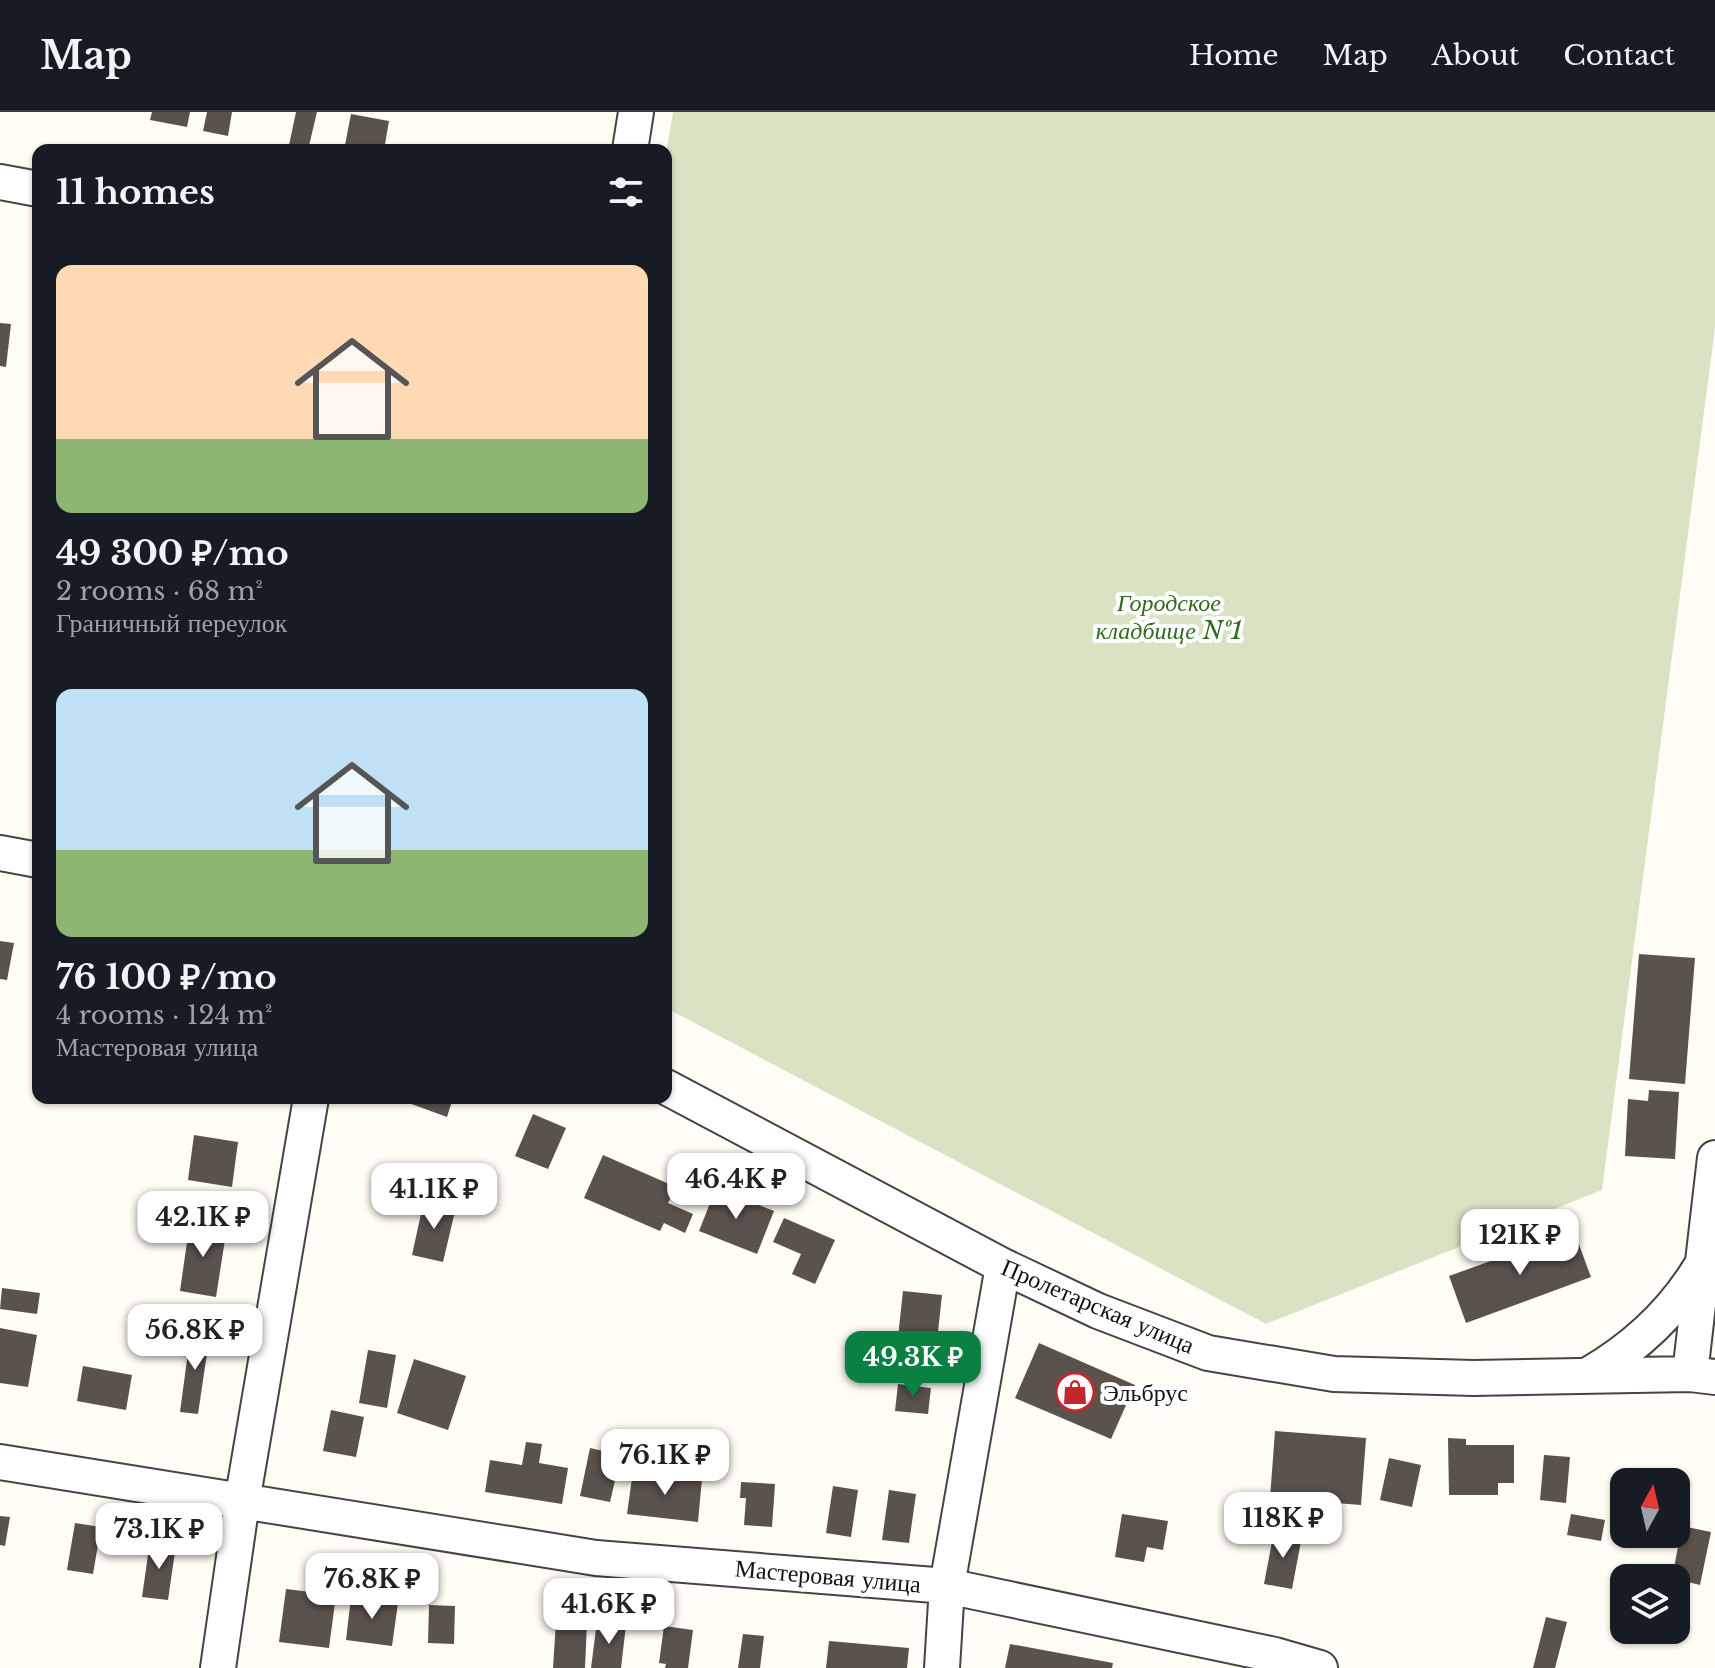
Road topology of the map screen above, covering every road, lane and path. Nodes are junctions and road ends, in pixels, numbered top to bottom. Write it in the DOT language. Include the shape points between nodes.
graph roads {
  1 [pos="636,112"];
  2 [pos="631,144"];
  3 [pos="0,182"];
  4 [pos="32,188"];
  5 [pos="0,853"];
  6 [pos="32,859"];
  7 [pos="672,1090"];
  8 [pos="310,1104"];
  9 [pos="1715,1158"];
  10 [pos="1003,1266"];
  11 [pos="1709,1278"];
  12 [pos="1588,1375"];
  13 [pos="1702,1375"];
  14 [pos="0,1462"];
  15 [pos="242,1502"];
  16 [pos="947,1586"];
  17 [pos="218,1668"];
  18 [pos="942,1668"];
  19 [pos="1320,1668"];
  1 -- 2 [label="street"];
  3 -- 4 [label="street"];
  5 -- 6 [label="street"];
  7 -- 10 [label="street, Пролетарская улица"];
  8 -- 15 [label="street"];
  9 -- 11 [label="street"];
  10 -- 12 [label="street, Пролетарская улица" via="1098,1311 1208,1353 1334,1374"];
  10 -- 16 [label="street"];
  11 -- 12 [label="street" via="1686,1292 1641,1340"];
  11 -- 13 [label="street"];
  12 -- 13 [label="street, Пролетарская улица"];
  14 -- 15 [label="street, Мастеровая улица"];
  15 -- 16 [label="street, Мастеровая улица" via="596,1558"];
  15 -- 17 [label="street"];
  16 -- 18 [label="street"];
  16 -- 19 [label="street, Мастеровая улица"];
}
